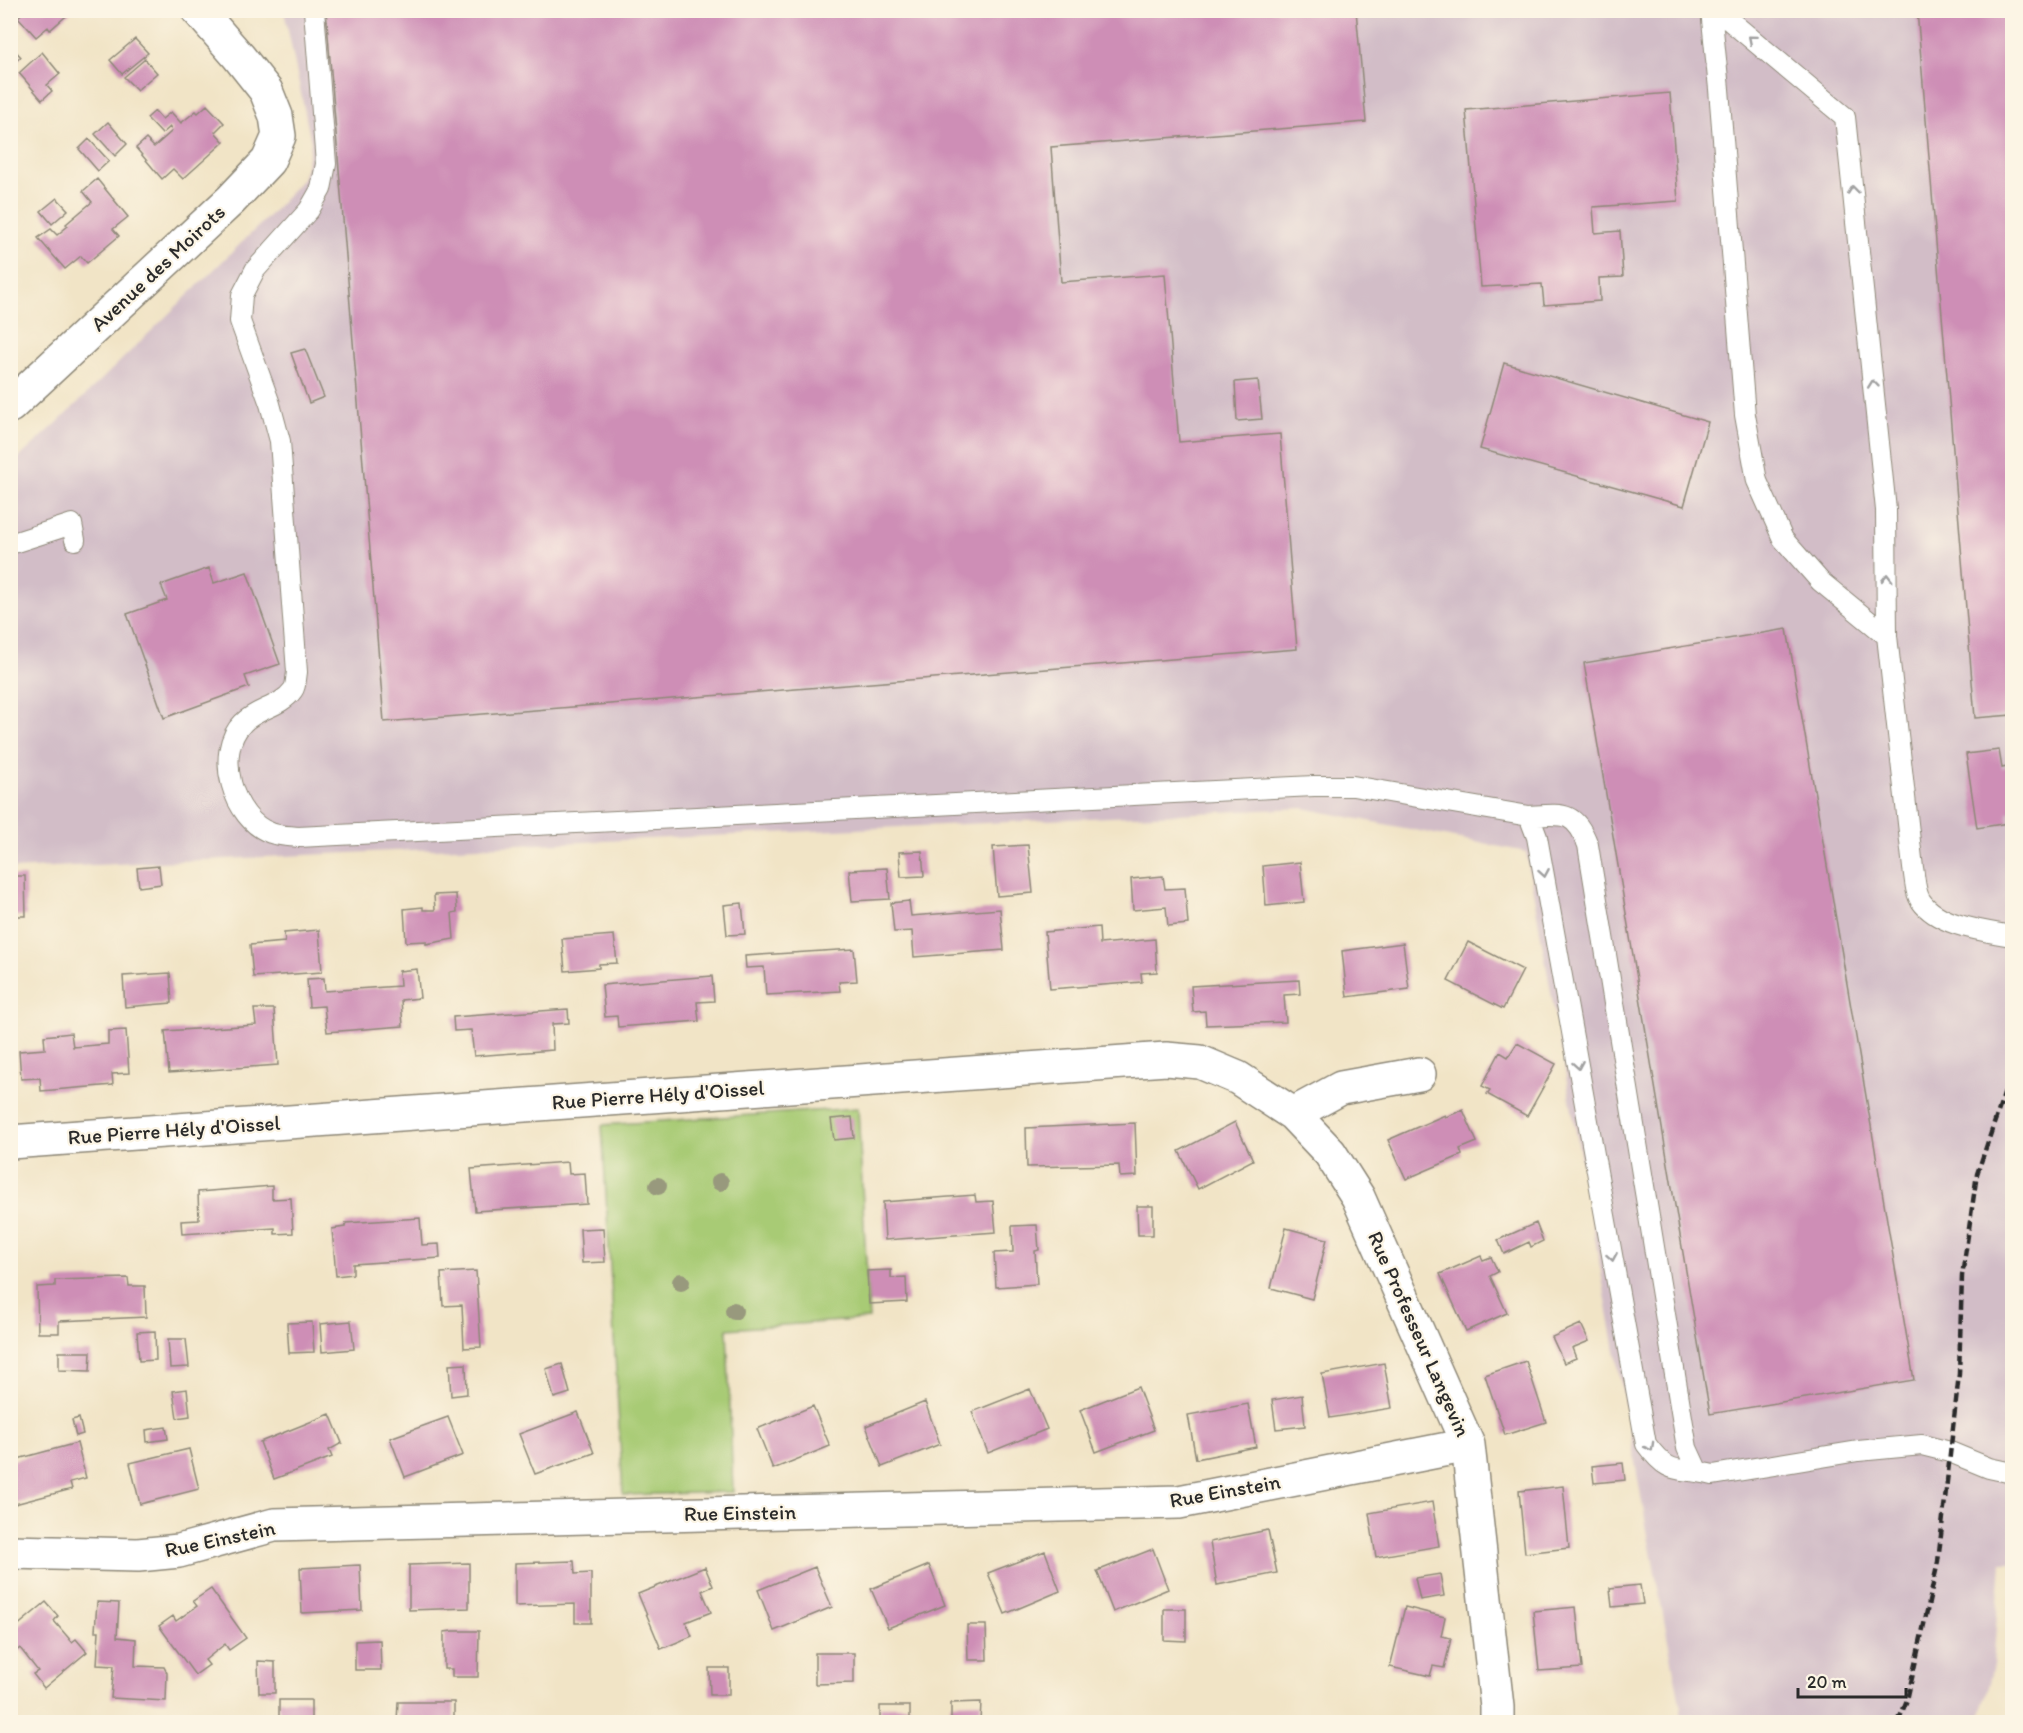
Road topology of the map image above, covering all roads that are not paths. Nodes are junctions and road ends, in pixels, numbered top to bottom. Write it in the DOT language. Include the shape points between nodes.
graph roads {
  1 [pos="198,10"];
  2 [pos="314,10"];
  3 [pos="1711,10"];
  4 [pos="1717,10"];
  5 [pos="10,406"];
  6 [pos="75,540"];
  7 [pos="10,544"];
  8 [pos="1887,636"];
  9 [pos="1529,816"];
  10 [pos="2013,936"];
  11 [pos="1419,1074"];
  12 [pos="1293,1114"];
  13 [pos="10,1142"];
  14 [pos="1467,1445"];
  15 [pos="1698,1472"];
  16 [pos="2013,1473"];
  17 [pos="10,1552"];
  18 [pos="1497,1722"];
  1 -- 5 [label="street, Avenue des Moirots" via="266,91 279,136 268,162"];
  2 -- 9 [label="lane" via="326,164 321,189 309,210 255,270 242,295 240,321 280,441 297,672 294,689 243,722 230,740 227,769 236,798 253,821 270,833 298,837 1314,786 1353,786"];
  3 -- 8 [label="lane" via="1745,414 1757,481 1783,539 1820,581"];
  8 -- 4 [label="lane, one-way" via="1886,510 1845,117"];
  6 -- 7 [label="lane" via="72,524"];
  8 -- 10 [label="lane" via="1920,900 1936,915 1972,929"];
  9 -- 15 [label="lane, one-way" via="1537,837 1646,1444 1658,1461 1675,1470"];
  9 -- 15 [label="lane" via="1570,817 1582,828 1588,844 1687,1448"];
  11 -- 12 [label="street" via="1341,1088"];
  12 -- 13 [label="street, Rue Pierre Hély d'Oissel" via="1228,1074 1200,1062 1166,1059"];
  12 -- 14 [label="street, Rue Professeur Langevin" via="1330,1153 1358,1197"];
  14 -- 17 [label="street, Rue Einstein" via="1179,1502 274,1525 179,1551 138,1555"];
  14 -- 18 [label="street, Rue Professeur Langevin"];
  15 -- 16 [label="lane" via="1713,1475 1858,1451 1922,1445"];
}
